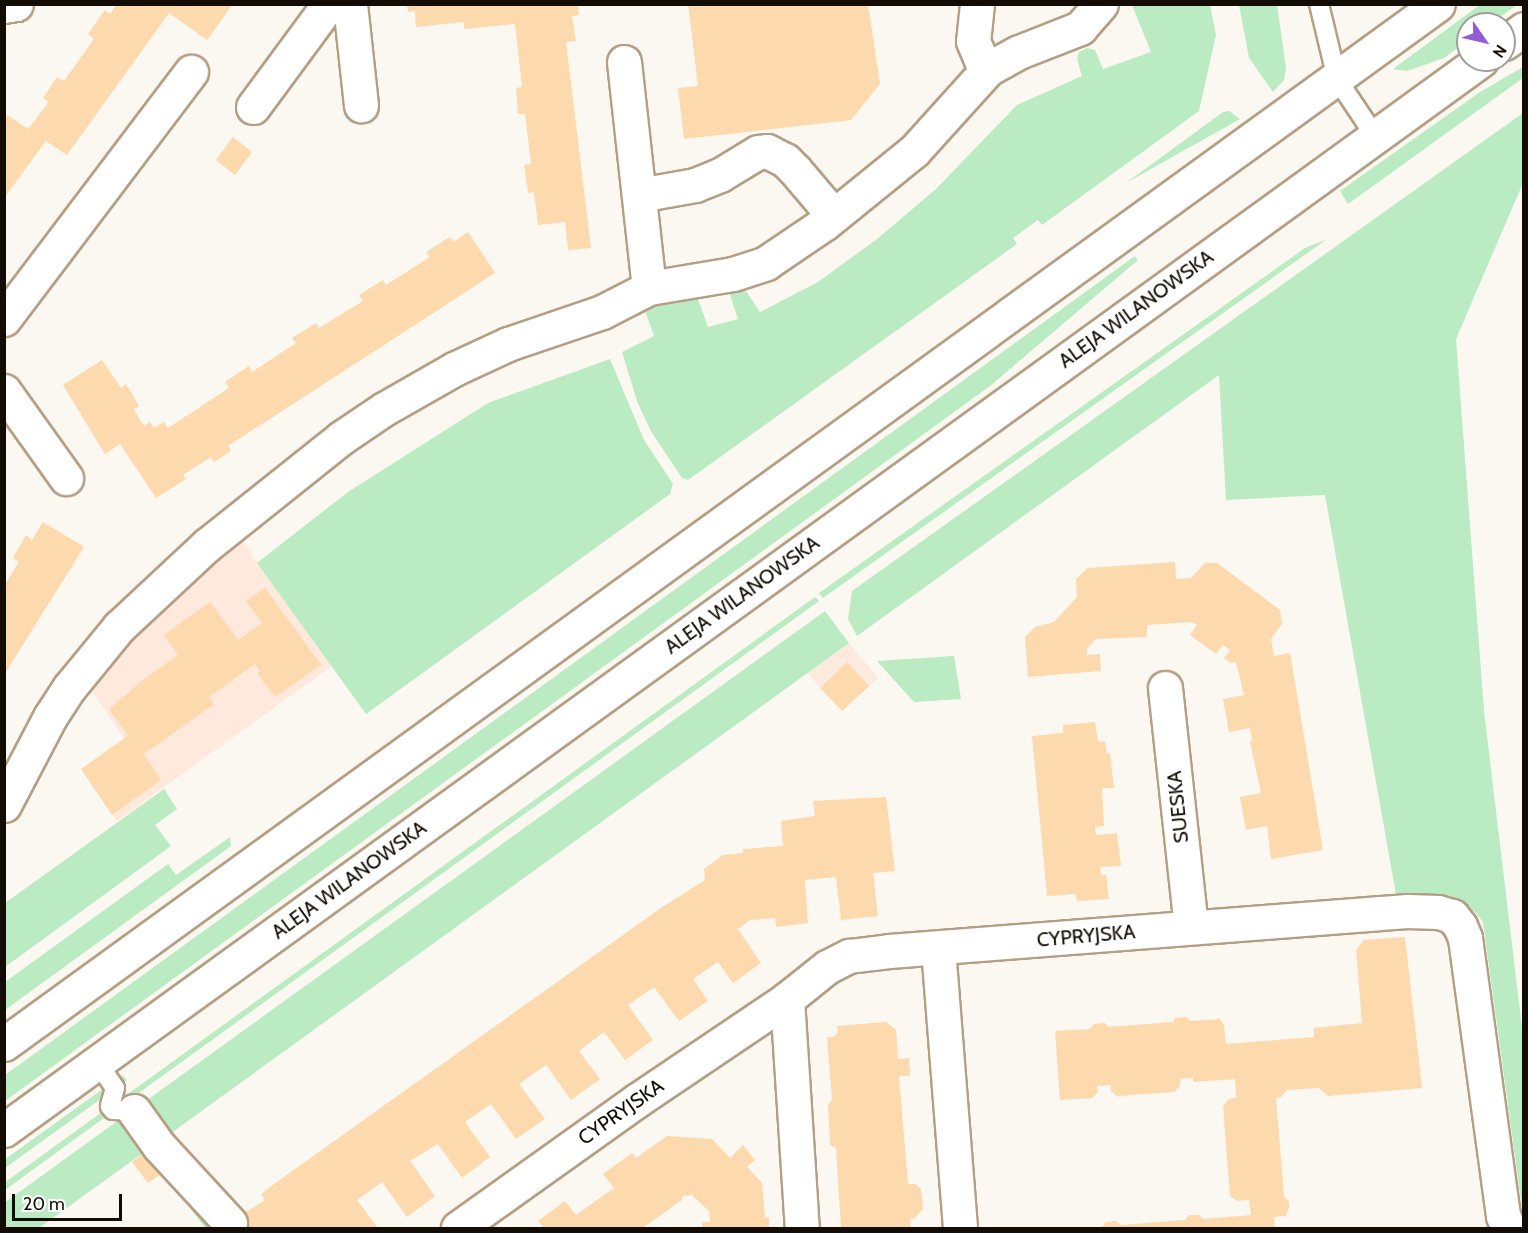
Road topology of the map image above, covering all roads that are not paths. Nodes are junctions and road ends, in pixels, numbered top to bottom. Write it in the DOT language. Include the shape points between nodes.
graph roads {
  1 [pos="16,4"];
  2 [pos="329,4"];
  3 [pos="350,4"];
  4 [pos="977,4"];
  5 [pos="1101,4"];
  6 [pos="1319,4"];
  7 [pos="1438,4"];
  8 [pos="4,6"];
  9 [pos="624,63"];
  10 [pos="988,69"];
  11 [pos="192,72"];
  12 [pos="1464,72"];
  13 [pos="1337,79"];
  14 [pos="361,105"];
  15 [pos="253,107"];
  16 [pos="1375,136"];
  17 [pos="639,195"];
  18 [pos="834,216"];
  19 [pos="649,288"];
  20 [pos="4,319"];
  21 [pos="4,391"];
  22 [pos="66,478"];
  23 [pos="1164,688"];
  24 [pos="4,805"];
  25 [pos="1191,927"];
  26 [pos="938,948"];
  27 [pos="787,999"];
  28 [pos="4,1044"];
  29 [pos="98,1063"];
  30 [pos="134,1111"];
  31 [pos="4,1130"];
  32 [pos="230,1223"];
  33 [pos="458,1228"];
  34 [pos="802,1228"];
  35 [pos="960,1228"];
  36 [pos="1509,1228"];
  1 -- 8 [label="street"];
  2 -- 15 [label="street"];
  3 -- 14 [label="street"];
  4 -- 10 [label="street" via="973,41"];
  5 -- 10 [label="street" via="1080,28"];
  6 -- 13 [label="lane"];
  7 -- 13 [label="street"];
  9 -- 17 [label="street"];
  10 -- 18 [label="street" via="914,151"];
  11 -- 20 [label="street"];
  12 -- 16 [label="street, ALEJA WILANOWSKA"];
  13 -- 16 [label="lane"];
  13 -- 28 [label="street"];
  16 -- 29 [label="street, ALEJA WILANOWSKA"];
  17 -- 18 [label="street" via="695,185 767,151 785,160"];
  17 -- 19 [label="street"];
  18 -- 19 [label="street" via="790,249 744,272"];
  19 -- 24 [label="street" via="602,312 480,357 394,403 341,438 225,531 144,603 94,656 50,717"];
  21 -- 22 [label="street"];
  23 -- 25 [label="street, SUESKA"];
  25 -- 26 [label="street, CYPRYJSKA"];
  25 -- 36 [label="street, CYPRYJSKA" via="1400,912 1452,916 1465,938 1503,1216"];
  26 -- 27 [label="street, CYPRYJSKA" via="849,957 827,968"];
  26 -- 35 [label="street"];
  27 -- 33 [label="street, CYPRYJSKA"];
  27 -- 34 [label="street"];
  29 -- 30 [label="lane" via="115,1088 110,1106 113,1110"];
  29 -- 31 [label="street, ALEJA WILANOWSKA"];
  30 -- 32 [label="street" via="159,1146"];
}
